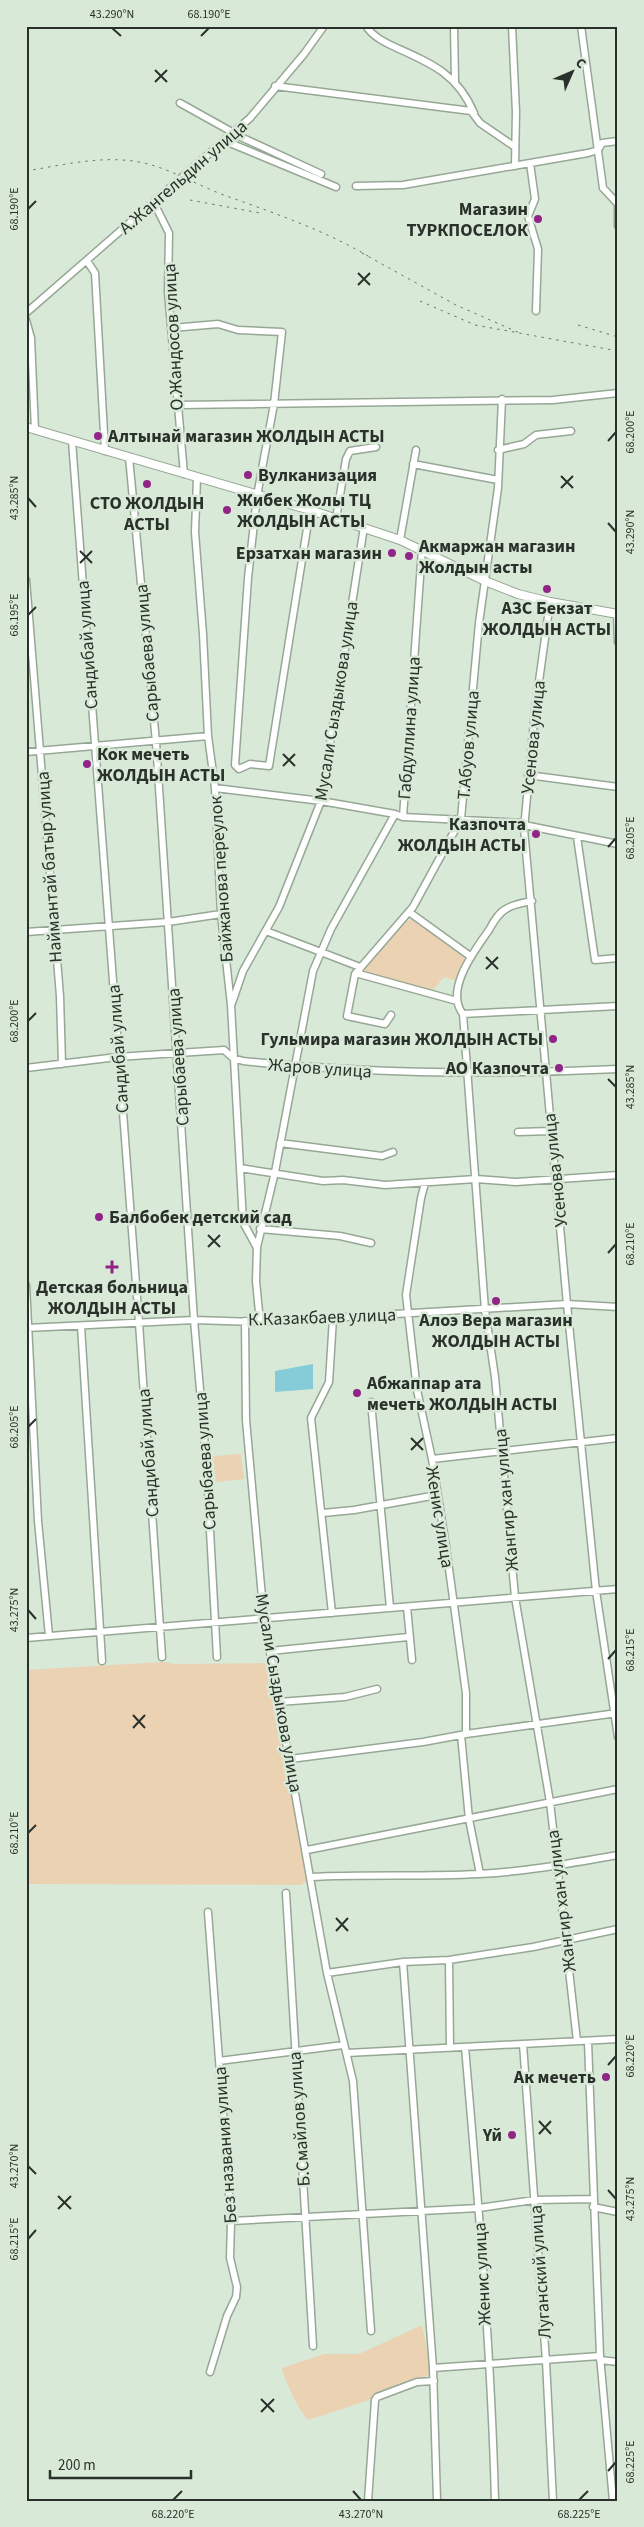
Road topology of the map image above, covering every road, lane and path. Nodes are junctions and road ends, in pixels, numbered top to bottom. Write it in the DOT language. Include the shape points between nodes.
graph roads {
  1 [pos="324,26"];
  2 [pos="366,26"];
  3 [pos="454,26"];
  4 [pos="512,26"];
  5 [pos="581,26"];
  6 [pos="455,82"];
  7 [pos="276,86"];
  8 [pos="180,103"];
  9 [pos="475,114"];
  10 [pos="234,131"];
  11 [pos="618,140"];
  12 [pos="224,141"];
  13 [pos="515,147"];
  14 [pos="598,150"];
  15 [pos="530,163"];
  16 [pos="515,166"];
  17 [pos="321,174"];
  18 [pos="356,186"];
  19 [pos="336,188"];
  20 [pos="154,203"];
  21 [pos="618,226"];
  22 [pos="87,261"];
  23 [pos="536,311"];
  24 [pos="26,313"];
  25 [pos="26,320"];
  26 [pos="172,328"];
  27 [pos="618,393"];
  28 [pos="502,400"];
  29 [pos="177,404"];
  30 [pos="274,404"];
  31 [pos="26,428"];
  32 [pos="35,430"];
  33 [pos="571,431"];
  34 [pos="72,441"];
  35 [pos="376,447"];
  36 [pos="416,450"];
  37 [pos="498,450"];
  38 [pos="105,451"];
  39 [pos="130,457"];
  40 [pos="413,464"];
  41 [pos="184,474"];
  42 [pos="197,478"];
  43 [pos="498,480"];
  44 [pos="257,496"];
  45 [pos="310,510"];
  46 [pos="336,519"];
  47 [pos="364,527"];
  48 [pos="400,540"];
  49 [pos="422,549"];
  50 [pos="26,580"];
  51 [pos="485,581"];
  52 [pos="550,602"];
  53 [pos="617,614"];
  54 [pos="618,642"];
  55 [pos="208,736"];
  56 [pos="156,742"];
  57 [pos="94,746"];
  58 [pos="40,751"];
  59 [pos="26,752"];
  60 [pos="528,775"];
  61 [pos="618,787"];
  62 [pos="215,788"];
  63 [pos="321,801"];
  64 [pos="395,814"];
  65 [pos="403,817"];
  66 [pos="460,819"];
  67 [pos="525,824"];
  68 [pos="577,837"];
  69 [pos="618,844"];
  70 [pos="532,901"];
  71 [pos="409,912"];
  72 [pos="221,914"];
  73 [pos="168,922"];
  74 [pos="110,926"];
  75 [pos="54,930"];
  76 [pos="266,931"];
  77 [pos="26,932"];
  78 [pos="320,952"];
  79 [pos="470,956"];
  80 [pos="618,958"];
  81 [pos="360,967"];
  82 [pos="457,1001"];
  83 [pos="231,1005"];
  84 [pos="618,1006"];
  85 [pos="541,1012"];
  86 [pos="463,1014"];
  87 [pos="391,1015"];
  88 [pos="178,1054"];
  89 [pos="117,1058"];
  90 [pos="233,1058"];
  91 [pos="62,1064"];
  92 [pos="296,1066"];
  93 [pos="26,1068"];
  94 [pos="618,1069"];
  95 [pos="545,1073"];
  96 [pos="467,1074"];
  97 [pos="552,1131"];
  98 [pos="518,1132"];
  99 [pos="280,1143"];
  100 [pos="393,1152"];
  101 [pos="240,1168"];
  102 [pos="275,1172"];
  103 [pos="618,1176"];
  104 [pos="476,1179"];
  105 [pos="557,1180"];
  106 [pos="425,1182"];
  107 [pos="260,1229"];
  108 [pos="371,1242"];
  109 [pos="257,1247"];
  110 [pos="26,1285"];
  111 [pos="567,1304"];
  112 [pos="618,1307"];
  113 [pos="485,1310"];
  114 [pos="409,1314"];
  115 [pos="333,1318"];
  116 [pos="194,1320"];
  117 [pos="245,1321"];
  118 [pos="260,1322"];
  119 [pos="139,1323"];
  120 [pos="81,1326"];
  121 [pos="28,1328"];
  122 [pos="372,1402"];
  123 [pos="618,1438"];
  124 [pos="582,1441"];
  125 [pos="502,1450"];
  126 [pos="432,1459"];
  127 [pos="437,1495"];
  128 [pos="380,1504"];
  129 [pos="322,1513"];
  130 [pos="618,1589"];
  131 [pos="596,1592"];
  132 [pos="515,1597"];
  133 [pos="452,1603"];
  134 [pos="407,1607"];
  135 [pos="390,1608"];
  136 [pos="332,1613"];
  137 [pos="264,1619"];
  138 [pos="214,1622"];
  139 [pos="160,1626"];
  140 [pos="100,1631"];
  141 [pos="49,1636"];
  142 [pos="408,1637"];
  143 [pos="26,1638"];
  144 [pos="270,1651"];
  145 [pos="162,1657"];
  146 [pos="216,1657"];
  147 [pos="412,1660"];
  148 [pos="102,1661"];
  149 [pos="377,1689"];
  150 [pos="279,1702"];
  151 [pos="616,1713"];
  152 [pos="535,1725"];
  153 [pos="464,1734"];
  154 [pos="618,1737"];
  155 [pos="290,1759"];
  156 [pos="618,1789"];
  157 [pos="550,1802"];
  158 [pos="469,1819"];
  159 [pos="307,1850"];
  160 [pos="618,1854"];
  161 [pos="558,1865"];
  162 [pos="480,1874"];
  163 [pos="311,1877"];
  164 [pos="286,1893"];
  165 [pos="208,1912"];
  166 [pos="618,1929"];
  167 [pos="567,1938"];
  168 [pos="449,1960"];
  169 [pos="403,1962"];
  170 [pos="328,1973"];
  171 [pos="618,2039"];
  172 [pos="577,2041"];
  173 [pos="588,2042"];
  174 [pos="523,2044"];
  175 [pos="343,2045"];
  176 [pos="465,2047"];
  177 [pos="450,2048"];
  178 [pos="409,2050"];
  179 [pos="294,2051"];
  180 [pos="347,2053"];
  181 [pos="219,2061"];
  182 [pos="593,2199"];
  183 [pos="534,2200"];
  184 [pos="593,2207"];
  185 [pos="479,2208"];
  186 [pos="420,2211"];
  187 [pos="618,2212"];
  188 [pos="363,2213"];
  189 [pos="305,2217"];
  190 [pos="231,2221"];
  191 [pos="371,2331"];
  192 [pos="313,2346"];
  193 [pos="600,2358"];
  194 [pos="546,2361"];
  195 [pos="618,2362"];
  196 [pos="487,2364"];
  197 [pos="434,2368"];
  198 [pos="210,2372"];
  199 [pos="434,2381"];
  200 [pos="368,2501"];
  201 [pos="437,2501"];
  202 [pos="495,2501"];
  203 [pos="553,2501"];
  204 [pos="613,2501"];
  1 -- 7 [label="street, А.Жангельдин улица"];
  2 -- 6 [label="street" via="385,42 440,68"];
  3 -- 6 [label="street"];
  4 -- 13 [label="street"];
  5 -- 14 [label="street"];
  6 -- 9 [label="street"];
  7 -- 9 [label="street"];
  7 -- 10 [label="street, А.Жангельдин улица" via="250,118"];
  8 -- 10 [label="street"];
  9 -- 13 [label="street" via="480,123"];
  10 -- 12 [label="street, А.Жангельдин улица"];
  10 -- 17 [label="street"];
  11 -- 14 [label="street" via="602,143"];
  12 -- 19 [label="street"];
  12 -- 20 [label="street, А.Жангельдин улица"];
  13 -- 16 [label="street"];
  14 -- 15 [label="street"];
  14 -- 21 [label="street" via="603,188 618,204"];
  15 -- 16 [label="street"];
  15 -- 23 [label="street" via="535,199 528,216 538,249"];
  16 -- 18 [label="street" via="403,185"];
  20 -- 22 [label="street, А.Жангельдин улица"];
  20 -- 26 [label="street, О.Жандосов улица" via="168,233"];
  22 -- 24 [label="street, А.Жангельдин улица"];
  22 -- 38 [label="street" via="95,273"];
  25 -- 32 [label="street" via="31,338"];
  26 -- 29 [label="street, О.Жандосов улица"];
  26 -- 30 [label="street" via="218,324 238,330 282,332"];
  27 -- 28 [label="street" via="553,400"];
  28 -- 30 [label="street"];
  28 -- 37 [label="street, Т.Абуов улица"];
  29 -- 30 [label="street"];
  29 -- 41 [label="street, О.Жандосов улица"];
  30 -- 44 [label="street"];
  31 -- 32 [label="main road"];
  32 -- 34 [label="main road"];
  33 -- 37 [label="street" via="536,435 524,444"];
  34 -- 38 [label="main road"];
  34 -- 57 [label="street, Сандибай улица"];
  35 -- 46 [label="street" via="350,451"];
  36 -- 40 [label="street"];
  37 -- 43 [label="street, Т.Абуов улица"];
  38 -- 39 [label="main road"];
  39 -- 41 [label="main road"];
  39 -- 56 [label="street, Сарыбаева улица"];
  40 -- 43 [label="street"];
  40 -- 48 [label="street"];
  41 -- 42 [label="main road"];
  42 -- 44 [label="main road"];
  42 -- 55 [label="street, Байжанова переулок" via="195,532"];
  43 -- 51 [label="street, Т.Абуов улица"];
  44 -- 45 [label="main road"];
  44 -- 45 [label="street" via="235,765 239,769 250,764 269,766"];
  45 -- 46 [label="main road"];
  46 -- 47 [label="main road"];
  47 -- 48 [label="main road"];
  47 -- 63 [label="street, Мусали Сыздыкова улица"];
  48 -- 49 [label="main road"];
  49 -- 51 [label="main road"];
  49 -- 65 [label="street, Габдуллина улица"];
  50 -- 58 [label="street, Наймантай батыр улица"];
  51 -- 52 [label="main road"];
  51 -- 66 [label="street, Т.Абуов улица"];
  52 -- 53 [label="main road"];
  52 -- 60 [label="street, Усенова улица"];
  53 -- 54 [label="street"];
  55 -- 56 [label="street"];
  55 -- 62 [label="street, Байжанова переулок"];
  56 -- 57 [label="street"];
  56 -- 73 [label="street, Сарыбаева улица"];
  57 -- 58 [label="street"];
  57 -- 74 [label="street, Сандибай улица"];
  58 -- 59 [label="street"];
  58 -- 75 [label="street, Наймантай батыр улица"];
  60 -- 61 [label="street"];
  60 -- 67 [label="street, Усенова улица"];
  62 -- 63 [label="street"];
  62 -- 72 [label="street, Байжанова переулок"];
  63 -- 64 [label="street"];
  63 -- 76 [label="street, Мусали Сыздыкова улица" via="279,907"];
  64 -- 65 [label="street, Габдуллина улица"];
  64 -- 78 [label="street, Габдуллина улица"];
  65 -- 66 [label="street"];
  66 -- 67 [label="street"];
  66 -- 71 [label="street, Т.Абуов улица"];
  67 -- 68 [label="street"];
  67 -- 70 [label="street, Усенова улица"];
  68 -- 69 [label="street"];
  68 -- 80 [label="street" via="595,960"];
  70 -- 79 [label="street" via="504,909"];
  70 -- 85 [label="street, Усенова улица"];
  71 -- 79 [label="street"];
  71 -- 81 [label="street, Т.Абуов улица"];
  72 -- 73 [label="street"];
  72 -- 83 [label="street, Байжанова переулок"];
  73 -- 74 [label="street"];
  73 -- 88 [label="street, Сарыбаева улица"];
  74 -- 75 [label="street"];
  74 -- 89 [label="street, Сандибай улица"];
  75 -- 77 [label="street"];
  75 -- 91 [label="street, Наймантай батыр улица"];
  76 -- 78 [label="street"];
  76 -- 83 [label="street, Мусали Сыздыкова улица" via="243,972"];
  78 -- 81 [label="street"];
  78 -- 92 [label="street, Габдуллина улица" via="313,970"];
  79 -- 82 [label="street" via="462,974"];
  81 -- 82 [label="street" via="359,974"];
  81 -- 87 [label="street" via="355,974 347,1016 385,1024"];
  82 -- 86 [label="street, Жангир хан улица"];
  83 -- 90 [label="street, Байжанова переулок"];
  84 -- 85 [label="street"];
  85 -- 86 [label="street"];
  85 -- 95 [label="street, Усенова улица"];
  86 -- 96 [label="street, Жангир хан улица"];
  88 -- 89 [label="street, Жаров улица"];
  88 -- 90 [label="street, Жаров улица" via="224,1050"];
  88 -- 116 [label="street, Сарыбаева улица"];
  89 -- 91 [label="street, Жаров улица"];
  89 -- 119 [label="street, Сандибай улица"];
  90 -- 92 [label="street, Жаров улица"];
  90 -- 101 [label="street, Байжанова переулок"];
  91 -- 93 [label="street, Жаров улица"];
  92 -- 96 [label="street, Жаров улица"];
  92 -- 99 [label="street, Габдуллина улица"];
  94 -- 95 [label="street, Жаров улица"];
  95 -- 96 [label="street, Жаров улица"];
  95 -- 97 [label="street, Усенова улица"];
  96 -- 104 [label="street, Жангир хан улица"];
  97 -- 98 [label="street"];
  97 -- 105 [label="street, Усенова улица"];
  99 -- 100 [label="street" via="382,1156"];
  99 -- 102 [label="street, Габдуллина улица"];
  101 -- 102 [label="street"];
  101 -- 109 [label="street, Байжанова переулок" via="243,1222"];
  102 -- 106 [label="street" via="323,1181 385,1185"];
  102 -- 107 [label="street, Габдуллина улица"];
  103 -- 105 [label="street"];
  104 -- 105 [label="street" via="516,1182"];
  104 -- 106 [label="street"];
  104 -- 113 [label="street, Жангир хан улица"];
  105 -- 111 [label="street, Усенова улица"];
  106 -- 114 [label="street, Женис улица" via="406,1295"];
  107 -- 108 [label="street"];
  107 -- 109 [label="street, Габдуллина улица"];
  109 -- 118 [label="street, Габдуллина улица"];
  110 -- 121 [label="street"];
  111 -- 112 [label="street, К.Казакбаев улица"];
  111 -- 113 [label="street, К.Казакбаев улица"];
  111 -- 124 [label="street, Усенова улица"];
  113 -- 114 [label="street, К.Казакбаев улица"];
  113 -- 125 [label="street, Жангир хан улица"];
  114 -- 115 [label="street, К.Казакбаев улица"];
  114 -- 126 [label="street, Женис улица" via="417,1390"];
  115 -- 118 [label="street, К.Казакбаев улица"];
  115 -- 129 [label="street" via="329,1382 311,1418"];
  116 -- 117 [label="street, К.Казакбаев улица"];
  116 -- 119 [label="street, К.Казакбаев улица"];
  116 -- 138 [label="street, Сарыбаева улица" via="206,1459"];
  117 -- 118 [label="street, К.Казакбаев улица"];
  117 -- 137 [label="street, Мусали Сыздыкова улица" via="246,1420"];
  119 -- 120 [label="street, К.Казакбаев улица"];
  119 -- 139 [label="street, Сандибай улица"];
  120 -- 121 [label="street, К.Казакбаев улица"];
  120 -- 140 [label="street"];
  121 -- 141 [label="street" via="38,1521"];
  122 -- 128 [label="street"];
  123 -- 124 [label="street"];
  124 -- 125 [label="street"];
  124 -- 131 [label="street, Усенова улица"];
  125 -- 126 [label="street"];
  125 -- 132 [label="street, Жангир хан улица"];
  126 -- 127 [label="street, Женис улица"];
  127 -- 128 [label="street"];
  127 -- 133 [label="street, Женис улица"];
  128 -- 129 [label="street"];
  128 -- 135 [label="street"];
  129 -- 136 [label="street"];
  130 -- 131 [label="street"];
  131 -- 132 [label="street"];
  131 -- 151 [label="street, Усенова улица"];
  132 -- 133 [label="street"];
  132 -- 152 [label="street, Жангир хан улица"];
  133 -- 134 [label="street"];
  133 -- 153 [label="street, Женис улица" via="466,1693"];
  134 -- 135 [label="street"];
  134 -- 142 [label="street"];
  135 -- 136 [label="street"];
  136 -- 137 [label="street"];
  137 -- 138 [label="street"];
  137 -- 144 [label="street, Мусали Сыздыкова улица"];
  138 -- 139 [label="street"];
  138 -- 146 [label="street, Сарыбаева улица"];
  139 -- 140 [label="street"];
  139 -- 145 [label="street, Сандибай улица"];
  140 -- 141 [label="street"];
  140 -- 148 [label="street"];
  141 -- 143 [label="street"];
  142 -- 144 [label="street"];
  142 -- 147 [label="street"];
  144 -- 150 [label="street, Мусали Сыздыкова улица"];
  149 -- 150 [label="street" via="345,1697"];
  150 -- 155 [label="street, Мусали Сыздыкова улица"];
  151 -- 152 [label="street"];
  151 -- 154 [label="street, Усенова улица"];
  152 -- 153 [label="street"];
  152 -- 157 [label="street, Жангир хан улица"];
  153 -- 155 [label="street"];
  153 -- 158 [label="street, Женис улица"];
  155 -- 159 [label="street, Мусали Сыздыкова улица"];
  156 -- 157 [label="street"];
  157 -- 158 [label="street"];
  157 -- 161 [label="street, Жангир хан улица"];
  158 -- 159 [label="street"];
  158 -- 162 [label="street, Женис улица"];
  159 -- 163 [label="street, Мусали Сыздыкова улица"];
  160 -- 161 [label="street"];
  161 -- 162 [label="street"];
  161 -- 167 [label="street, Жангир хан улица"];
  162 -- 163 [label="street"];
  163 -- 170 [label="street, Мусали Сыздыкова улица"];
  164 -- 179 [label="street, Б.Смайлов улица"];
  165 -- 181 [label="street, Без названия улица"];
  166 -- 167 [label="street"];
  167 -- 168 [label="street" via="533,1947"];
  167 -- 172 [label="street, Жангир хан улица"];
  168 -- 169 [label="street"];
  168 -- 177 [label="street"];
  169 -- 170 [label="street"];
  169 -- 178 [label="street"];
  170 -- 175 [label="street, Мусали Сыздыкова улица"];
  171 -- 173 [label="street"];
  172 -- 173 [label="street"];
  172 -- 174 [label="street"];
  173 -- 182 [label="street"];
  174 -- 176 [label="street"];
  174 -- 183 [label="street, Луганский улица"];
  175 -- 179 [label="street"];
  175 -- 180 [label="street, Мусали Сыздыкова улица"];
  176 -- 177 [label="street"];
  176 -- 185 [label="street, Женис улица"];
  177 -- 178 [label="street"];
  178 -- 180 [label="street"];
  178 -- 186 [label="street"];
  179 -- 181 [label="street"];
  179 -- 189 [label="street, Б.Смайлов улица"];
  180 -- 188 [label="street, Мусали Сыздыкова улица" via="353,2081"];
  181 -- 190 [label="street, Без названия улица"];
  182 -- 183 [label="street"];
  182 -- 184 [label="street"];
  183 -- 185 [label="street"];
  183 -- 194 [label="street, Луганский улица"];
  184 -- 187 [label="street"];
  184 -- 193 [label="street"];
  185 -- 186 [label="street"];
  185 -- 196 [label="street, Женис улица"];
  186 -- 188 [label="street"];
  186 -- 197 [label="street"];
  188 -- 189 [label="street"];
  188 -- 191 [label="street, Мусали Сыздыкова улица"];
  189 -- 190 [label="street"];
  189 -- 192 [label="street, Б.Смайлов улица"];
  190 -- 198 [label="street, Без названия улица" via="230,2258 237,2287 236,2297"];
  193 -- 194 [label="street"];
  193 -- 195 [label="street"];
  193 -- 204 [label="street"];
  194 -- 196 [label="street"];
  194 -- 203 [label="street, Луганский улица"];
  196 -- 197 [label="street"];
  196 -- 202 [label="street, Женис улица" via="492,2403"];
  197 -- 199 [label="street"];
  199 -- 200 [label="street" via="416,2382 375,2400"];
  199 -- 201 [label="street"];
}
